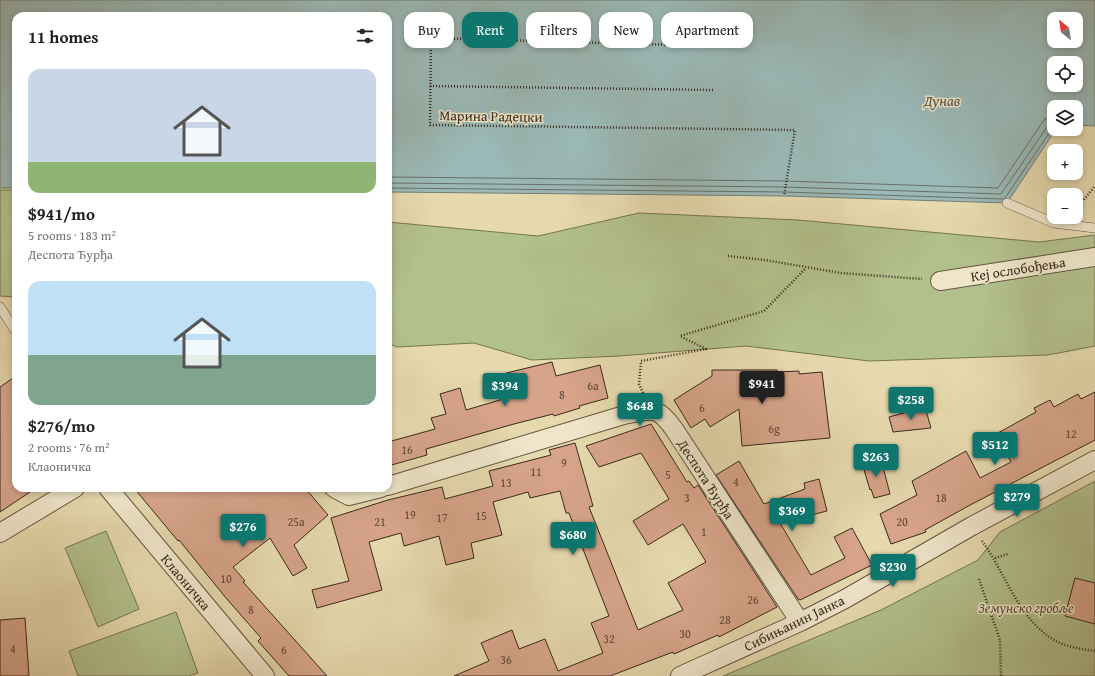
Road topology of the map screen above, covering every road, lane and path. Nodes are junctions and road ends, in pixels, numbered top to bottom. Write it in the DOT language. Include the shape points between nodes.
graph roads {
  1 [pos="661,45"];
  2 [pos="430,86"];
  3 [pos="713,90"];
  4 [pos="1095,186"];
  5 [pos="784,196"];
  6 [pos="1083,201"];
  7 [pos="1007,203"];
  8 [pos="1095,228"];
  9 [pos="728,256"];
  10 [pos="1095,257"];
  11 [pos="806,268"];
  12 [pos="940,281"];
  13 [pos="0,307"];
  14 [pos="12,326"];
  15 [pos="651,410"];
  16 [pos="1095,460"];
  17 [pos="392,485"];
  18 [pos="68,492"];
  19 [pos="111,492"];
  20 [pos="342,492"];
  21 [pos="365,492"];
  22 [pos="972,526"];
  23 [pos="0,533"];
  24 [pos="1008,554"];
  25 [pos="994,558"];
  26 [pos="979,579"];
  27 [pos="800,622"];
  28 [pos="1095,651"];
  29 [pos="265,676"];
  30 [pos="680,676"];
  31 [pos="1001,676"];
  1 -- 2 [label="path, Марина Радецки" via="431,38"];
  2 -- 3 [label="path"];
  2 -- 5 [label="path, Марина Радецки" via="430,125 795,130"];
  4 -- 6 [label="path"];
  7 -- 8 [label="lane" via="1054,223"];
  9 -- 11 [label="path"];
  10 -- 12 [label="street, Кеј ослобођења"];
  11 -- 12 [label="path"];
  11 -- 15 [label="path" via="764,311 680,336 706,349 641,361 639,384"];
  13 -- 14 [label="lane"];
  15 -- 17 [label="street" via="624,415"];
  15 -- 27 [label="street, Деспота Ђурђа" via="664,416 674,429"];
  16 -- 22 [label="street, Сибињанин Јанка"];
  18 -- 23 [label="street"];
  19 -- 29 [label="street, Клаоничка"];
  20 -- 21 [label="street" via="349,496"];
  22 -- 25 [label="path"];
  22 -- 27 [label="street, Сибињанин Јанка"];
  24 -- 25 [label="path"];
  25 -- 28 [label="path" via="1023,611 1035,626 1054,640 1076,648"];
  26 -- 31 [label="path" via="1000,640"];
  27 -- 30 [label="street, Сибињанин Јанка"];
}
